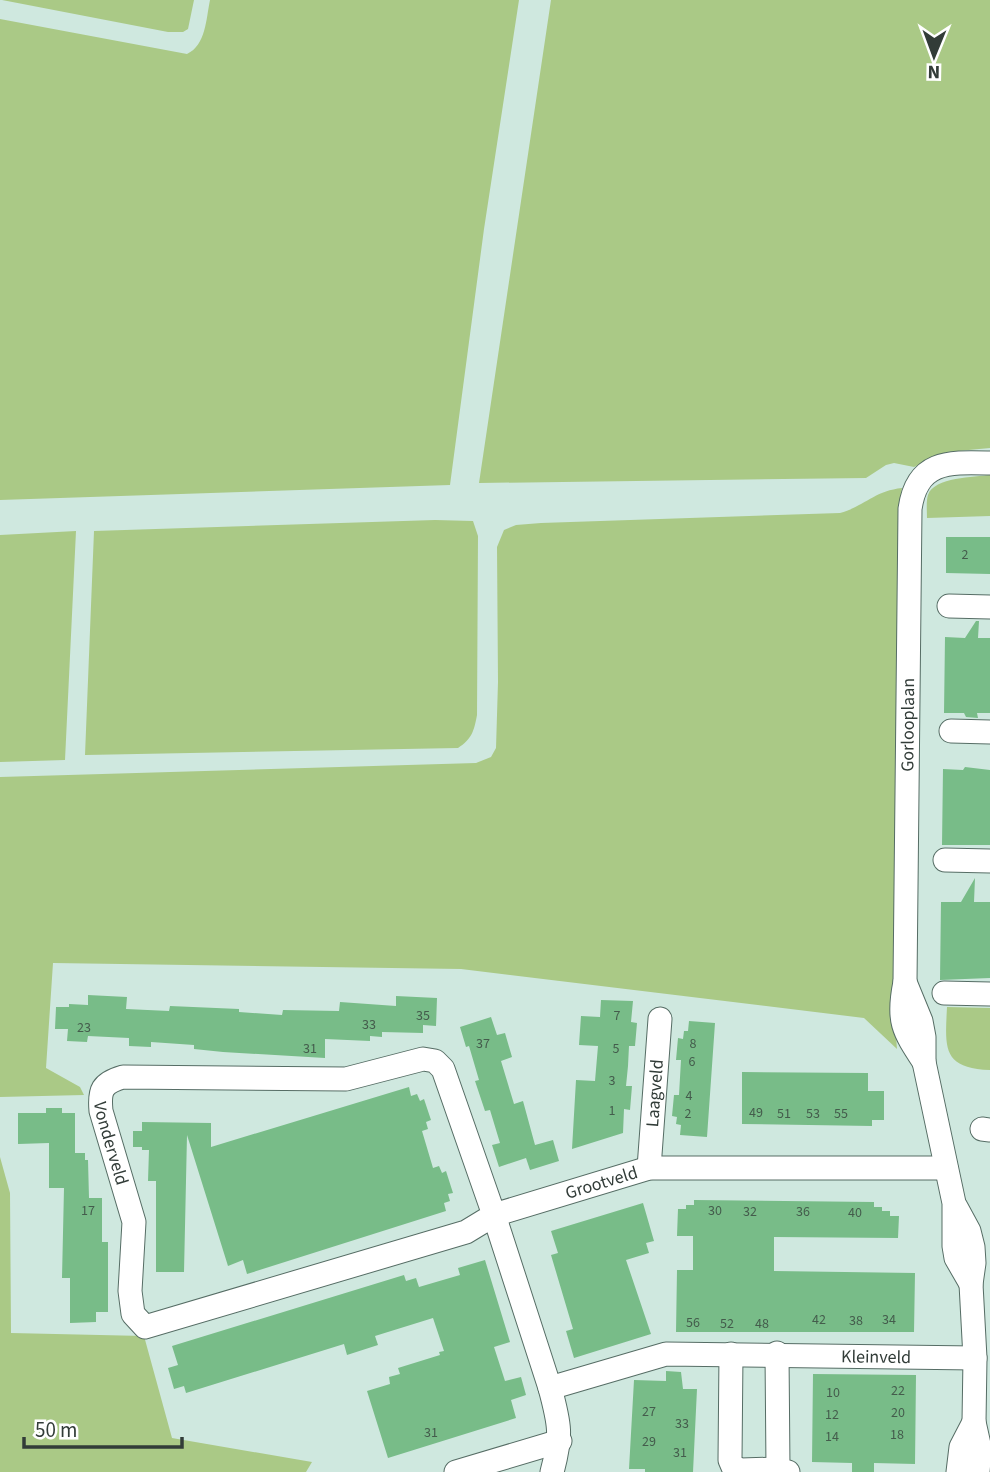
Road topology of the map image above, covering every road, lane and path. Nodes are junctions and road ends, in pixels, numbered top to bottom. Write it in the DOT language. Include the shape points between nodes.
graph roads {
  1 [pos="990,463"];
  2 [pos="949,606"];
  3 [pos="990,607"];
  4 [pos="951,731"];
  5 [pos="990,732"];
  6 [pos="945,860"];
  7 [pos="990,861"];
  8 [pos="944,993"];
  9 [pos="990,994"];
  10 [pos="660,1019"];
  11 [pos="649,1168"];
  12 [pos="946,1168"];
  13 [pos="494,1215"];
  14 [pos="981,1285"];
  15 [pos="777,1353"];
  16 [pos="731,1354"];
  17 [pos="975,1358"];
  18 [pos="550,1388"];
  19 [pos="974,1422"];
  20 [pos="560,1441"];
  21 [pos="783,1471"];
  22 [pos="456,1472"];
  23 [pos="552,1472"];
  24 [pos="958,1472"];
  25 [pos="978,1472"];
  1 -- 12 [label="street, Gorlooplaan" via="954,462 927,472 912,492 910,509 905,982 921,1021 923,1062"];
  2 -- 3 [label="street"];
  4 -- 5 [label="street"];
  6 -- 7 [label="street"];
  8 -- 9 [label="street"];
  10 -- 11 [label="street, Laagveld"];
  11 -- 12 [label="street, Grootveld"];
  11 -- 13 [label="street, Grootveld"];
  12 -- 14 [label="street, Gorlooplaan" via="954,1203 969,1231"];
  13 -- 13 [label="street, Vonderveld" via="466,1232 145,1327 133,1314 130,1291 134,1222 100,1097 111,1080 123,1077 346,1079 423,1059 435,1061 443,1069"];
  13 -- 18 [label="street"];
  14 -- 17 [label="street, Gorlooplaan"];
  15 -- 16 [label="street, Kleinveld"];
  15 -- 17 [label="street, Kleinveld"];
  15 -- 21 [label="street"];
  16 -- 18 [label="street, Kleinveld" via="666,1354"];
  16 -- 21 [label="street" via="733,1467"];
  17 -- 19 [label="street, Gorlooplaan"];
  18 -- 20 [label="street"];
  19 -- 24 [label="street, Gorlooplaan" via="961,1447"];
  19 -- 25 [label="street, Gorlooplaan" via="980,1449"];
  20 -- 22 [label="street"];
  20 -- 23 [label="street"];
}
